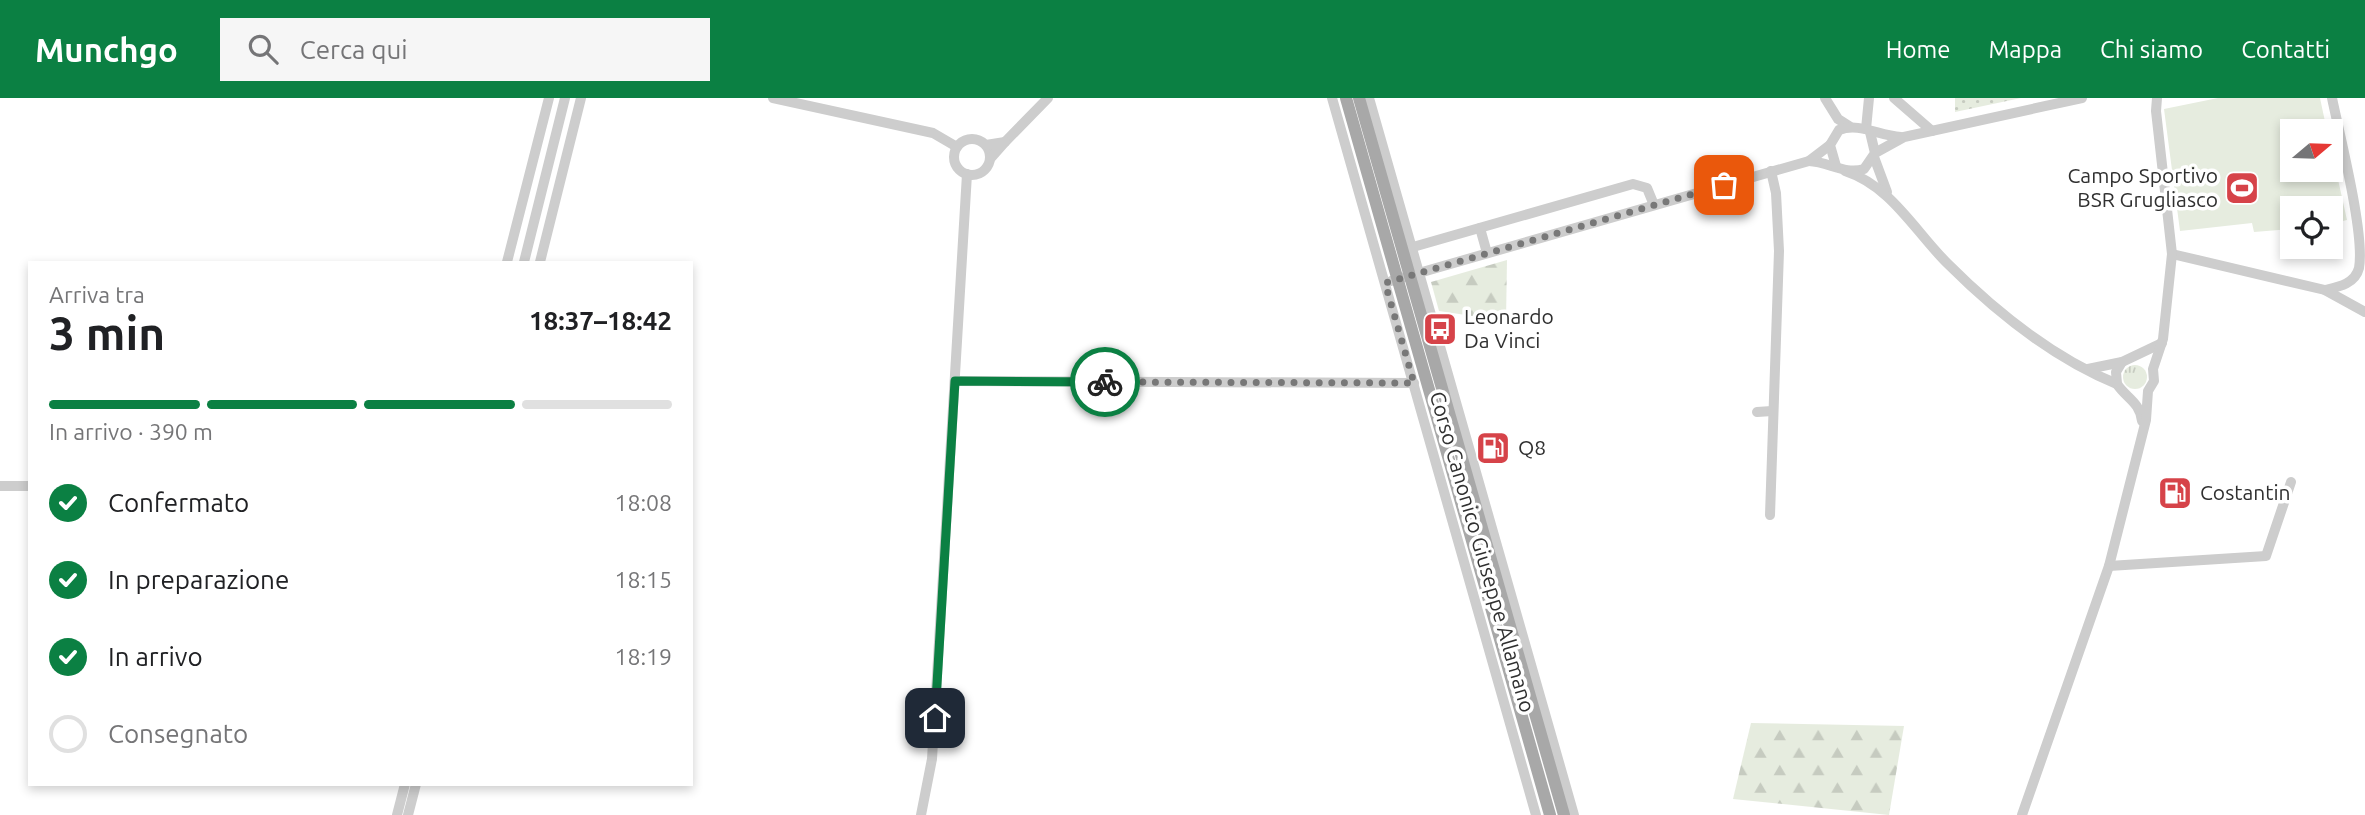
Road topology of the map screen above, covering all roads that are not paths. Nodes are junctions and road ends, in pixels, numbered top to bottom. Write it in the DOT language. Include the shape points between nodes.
graph roads {
  1 [pos="550,98"];
  2 [pos="565,98"];
  3 [pos="581,98"];
  4 [pos="773,98"];
  5 [pos="1048,98"];
  6 [pos="1332,98"];
  7 [pos="1346,98"];
  8 [pos="1359,98"];
  9 [pos="1369,98"];
  10 [pos="1869,98"];
  11 [pos="1894,98"];
  12 [pos="2082,98"];
  13 [pos="2149,98"];
  14 [pos="2157,98"];
  15 [pos="2332,98"];
  16 [pos="1827,102"];
  17 [pos="2156,111"];
  18 [pos="1849,126"];
  19 [pos="1868,131"];
  20 [pos="1932,131"];
  21 [pos="1904,137"];
  22 [pos="1831,141"];
  23 [pos="1005,142"];
  24 [pos="986,145"];
  25 [pos="957,147"];
  26 [pos="1875,155"];
  27 [pos="990,159"];
  28 [pos="1809,161"];
  29 [pos="1841,168"];
  30 [pos="1771,171"];
  31 [pos="967,174"];
  32 [pos="1892,201"];
  33 [pos="1654,205"];
  34 [pos="1480,228"];
  35 [pos="1407,248"];
  36 [pos="1488,253"];
  37 [pos="2172,254"];
  38 [pos="507,261"];
  39 [pos="524,261"];
  40 [pos="540,261"];
  41 [pos="1403,278"];
  42 [pos="2347,284"];
  43 [pos="2325,290"];
  44 [pos="2349,304"];
  45 [pos="2365,312"];
  46 [pos="2162,343"];
  47 [pos="2133,358"];
  48 [pos="2122,362"];
  49 [pos="2085,369"];
  50 [pos="2153,369"];
  51 [pos="955,381"];
  52 [pos="1414,383"];
  53 [pos="2117,384"];
  54 [pos="2148,391"];
  55 [pos="2131,396"];
  56 [pos="1772,411"];
  57 [pos="1757,412"];
  58 [pos="2144,428"];
  59 [pos="2291,482"];
  60 [pos="4,486"];
  61 [pos="28,486"];
  62 [pos="1770,515"];
  63 [pos="2109,566"];
  64 [pos="404,786"];
  65 [pos="415,786"];
  66 [pos="397,815"];
  67 [pos="408,815"];
  68 [pos="921,815"];
  69 [pos="1536,815"];
  70 [pos="1550,815"];
  71 [pos="1563,815"];
  72 [pos="1574,815"];
  73 [pos="2022,815"];
  1 -- 38 [label="street"];
  2 -- 39 [label="street"];
  3 -- 40 [label="street"];
  4 -- 25 [label="street" via="933,133"];
  5 -- 23 [label="street"];
  6 -- 41 [label="street, Corso Canonico Giuseppe Allamano"];
  7 -- 41 [label="main road, Corso Canonico Giuseppe Allamano"];
  8 -- 35 [label="main road, Corso Canonico Giuseppe Allamano"];
  9 -- 35 [label="street, Corso Canonico Giuseppe Allamano"];
  10 -- 19 [label="street"];
  11 -- 20 [label="street"];
  12 -- 20 [label="street"];
  13 -- 17 [label="street"];
  14 -- 17 [label="street"];
  15 -- 42 [label="street" via="2359,232 2359,270"];
  16 -- 18 [label="street"];
  16 -- 22 [label="street"];
  17 -- 37 [label="street"];
  18 -- 19 [label="street"];
  18 -- 22 [label="street"];
  19 -- 21 [label="street"];
  19 -- 26 [label="street"];
  20 -- 21 [label="street"];
  21 -- 26 [label="street"];
  22 -- 28 [label="street"];
  22 -- 29 [label="street"];
  23 -- 24 [label="street"];
  23 -- 27 [label="street"];
  24 -- 25 [label="street" via="975,139"];
  24 -- 27 [label="street"];
  25 -- 31 [label="street" via="956,164"];
  26 -- 29 [label="street" via="1864,169"];
  26 -- 32 [label="street"];
  27 -- 31 [label="street" via="981,172"];
  28 -- 29 [label="street"];
  28 -- 30 [label="street"];
  29 -- 32 [label="street" via="1874,183"];
  30 -- 33 [label="street"];
  30 -- 56 [label="street" via="1779,251"];
  31 -- 51 [label="street"];
  32 -- 49 [label="street" via="1979,294 2040,342"];
  33 -- 34 [label="street" via="1647,188 1633,184"];
  33 -- 36 [label="street"];
  34 -- 35 [label="street"];
  34 -- 36 [label="street"];
  35 -- 41 [label="main road, Corso Canonico Giuseppe Allamano"];
  36 -- 41 [label="street"];
  37 -- 43 [label="street"];
  37 -- 46 [label="street"];
  41 -- 52 [label="street, Corso Canonico Giuseppe Allamano"];
  41 -- 70 [label="main road, Corso Canonico Giuseppe Allamano"];
  41 -- 71 [label="main road, Corso Canonico Giuseppe Allamano"];
  41 -- 72 [label="street, Corso Canonico Giuseppe Allamano"];
  42 -- 43 [label="street"];
  42 -- 44 [label="street"];
  43 -- 44 [label="street"];
  44 -- 45 [label="street"];
  46 -- 47 [label="street"];
  46 -- 50 [label="street"];
  47 -- 48 [label="street"];
  47 -- 50 [label="street" via="2145,360"];
  48 -- 49 [label="street"];
  48 -- 53 [label="street" via="2116,372"];
  49 -- 53 [label="street"];
  50 -- 54 [label="street" via="2154,381"];
  51 -- 52 [label="street"];
  51 -- 68 [label="street" via="932,759"];
  52 -- 69 [label="street, Corso Canonico Giuseppe Allamano"];
  53 -- 55 [label="street"];
  54 -- 55 [label="street"];
  54 -- 58 [label="street"];
  55 -- 58 [label="street" via="2141,411"];
  56 -- 57 [label="street"];
  56 -- 62 [label="street"];
  58 -- 63 [label="street"];
  59 -- 63 [label="street" via="2266,556"];
  60 -- 61 [label="street"];
  63 -- 73 [label="street"];
  64 -- 66 [label="street"];
  65 -- 67 [label="street"];
}
